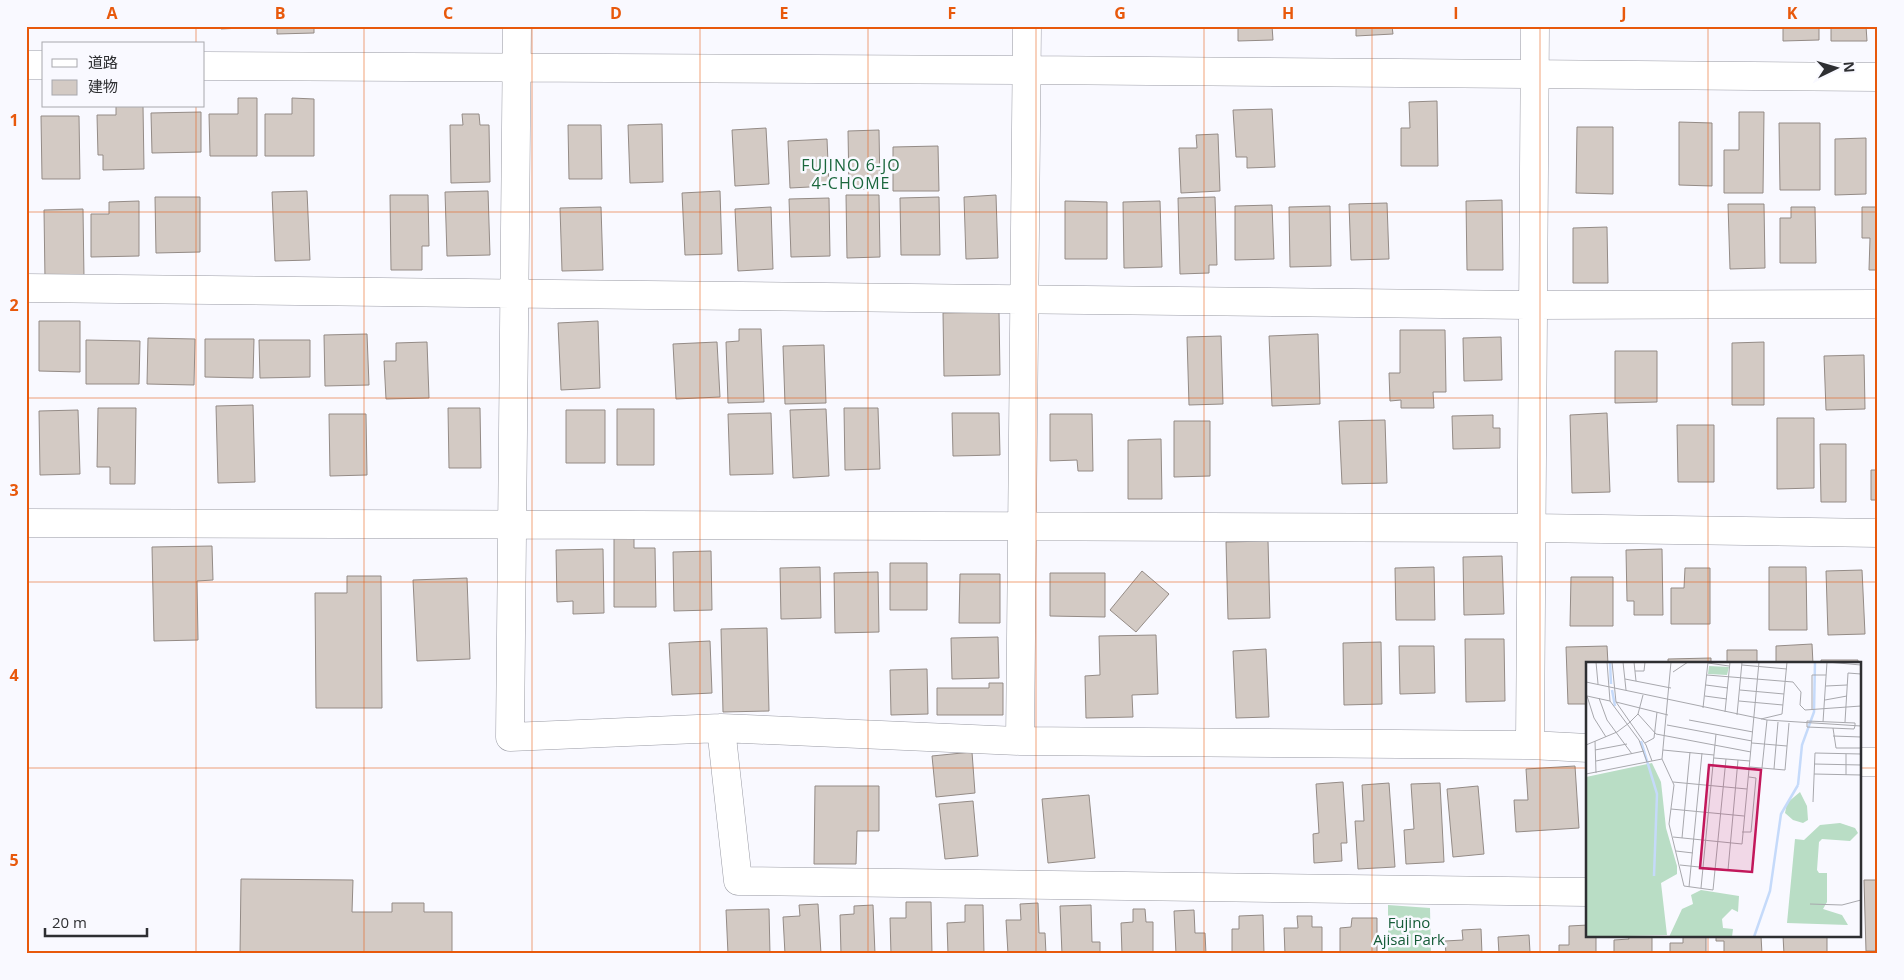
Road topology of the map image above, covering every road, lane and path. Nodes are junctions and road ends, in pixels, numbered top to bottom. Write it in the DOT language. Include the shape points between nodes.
graph roads {
  1 [pos="517,26"];
  2 [pos="1027,26"];
  3 [pos="1535,26"];
  4 [pos="26,65"];
  5 [pos="42,65"];
  6 [pos="205,66"];
  7 [pos="517,67"];
  8 [pos="1027,70"];
  9 [pos="1535,73"];
  10 [pos="1878,77"];
  11 [pos="26,288"];
  12 [pos="515,295"];
  13 [pos="1025,300"];
  14 [pos="1878,304"];
  15 [pos="1533,305"];
  16 [pos="26,523"];
  17 [pos="513,525"];
  18 [pos="1022,526"];
  19 [pos="1532,528"];
  20 [pos="1878,533"];
  21 [pos="721,728"];
  22 [pos="1020,741"];
  23 [pos="1530,745"];
  24 [pos="1586,748"];
  25 [pos="1862,762"];
  26 [pos="1878,762"];
  27 [pos="1586,892"];
  1 -- 7 [label="street"];
  2 -- 8 [label="street"];
  3 -- 9 [label="street"];
  4 -- 5 [label="street"];
  6 -- 7 [label="street"];
  7 -- 8 [label="street"];
  7 -- 12 [label="street"];
  8 -- 9 [label="street"];
  8 -- 13 [label="street"];
  9 -- 10 [label="street"];
  9 -- 15 [label="street"];
  11 -- 12 [label="street"];
  12 -- 13 [label="street"];
  12 -- 17 [label="street"];
  13 -- 15 [label="street"];
  13 -- 18 [label="street"];
  14 -- 15 [label="street"];
  15 -- 19 [label="street"];
  16 -- 17 [label="street"];
  17 -- 18 [label="street"];
  17 -- 21 [label="street" via="510,737"];
  18 -- 19 [label="street"];
  18 -- 22 [label="street"];
  19 -- 20 [label="street"];
  19 -- 23 [label="street"];
  21 -- 22 [label="street"];
  21 -- 27 [label="street" via="738,881"];
  22 -- 23 [label="street"];
  23 -- 24 [label="street"];
  25 -- 26 [label="street"];
}
